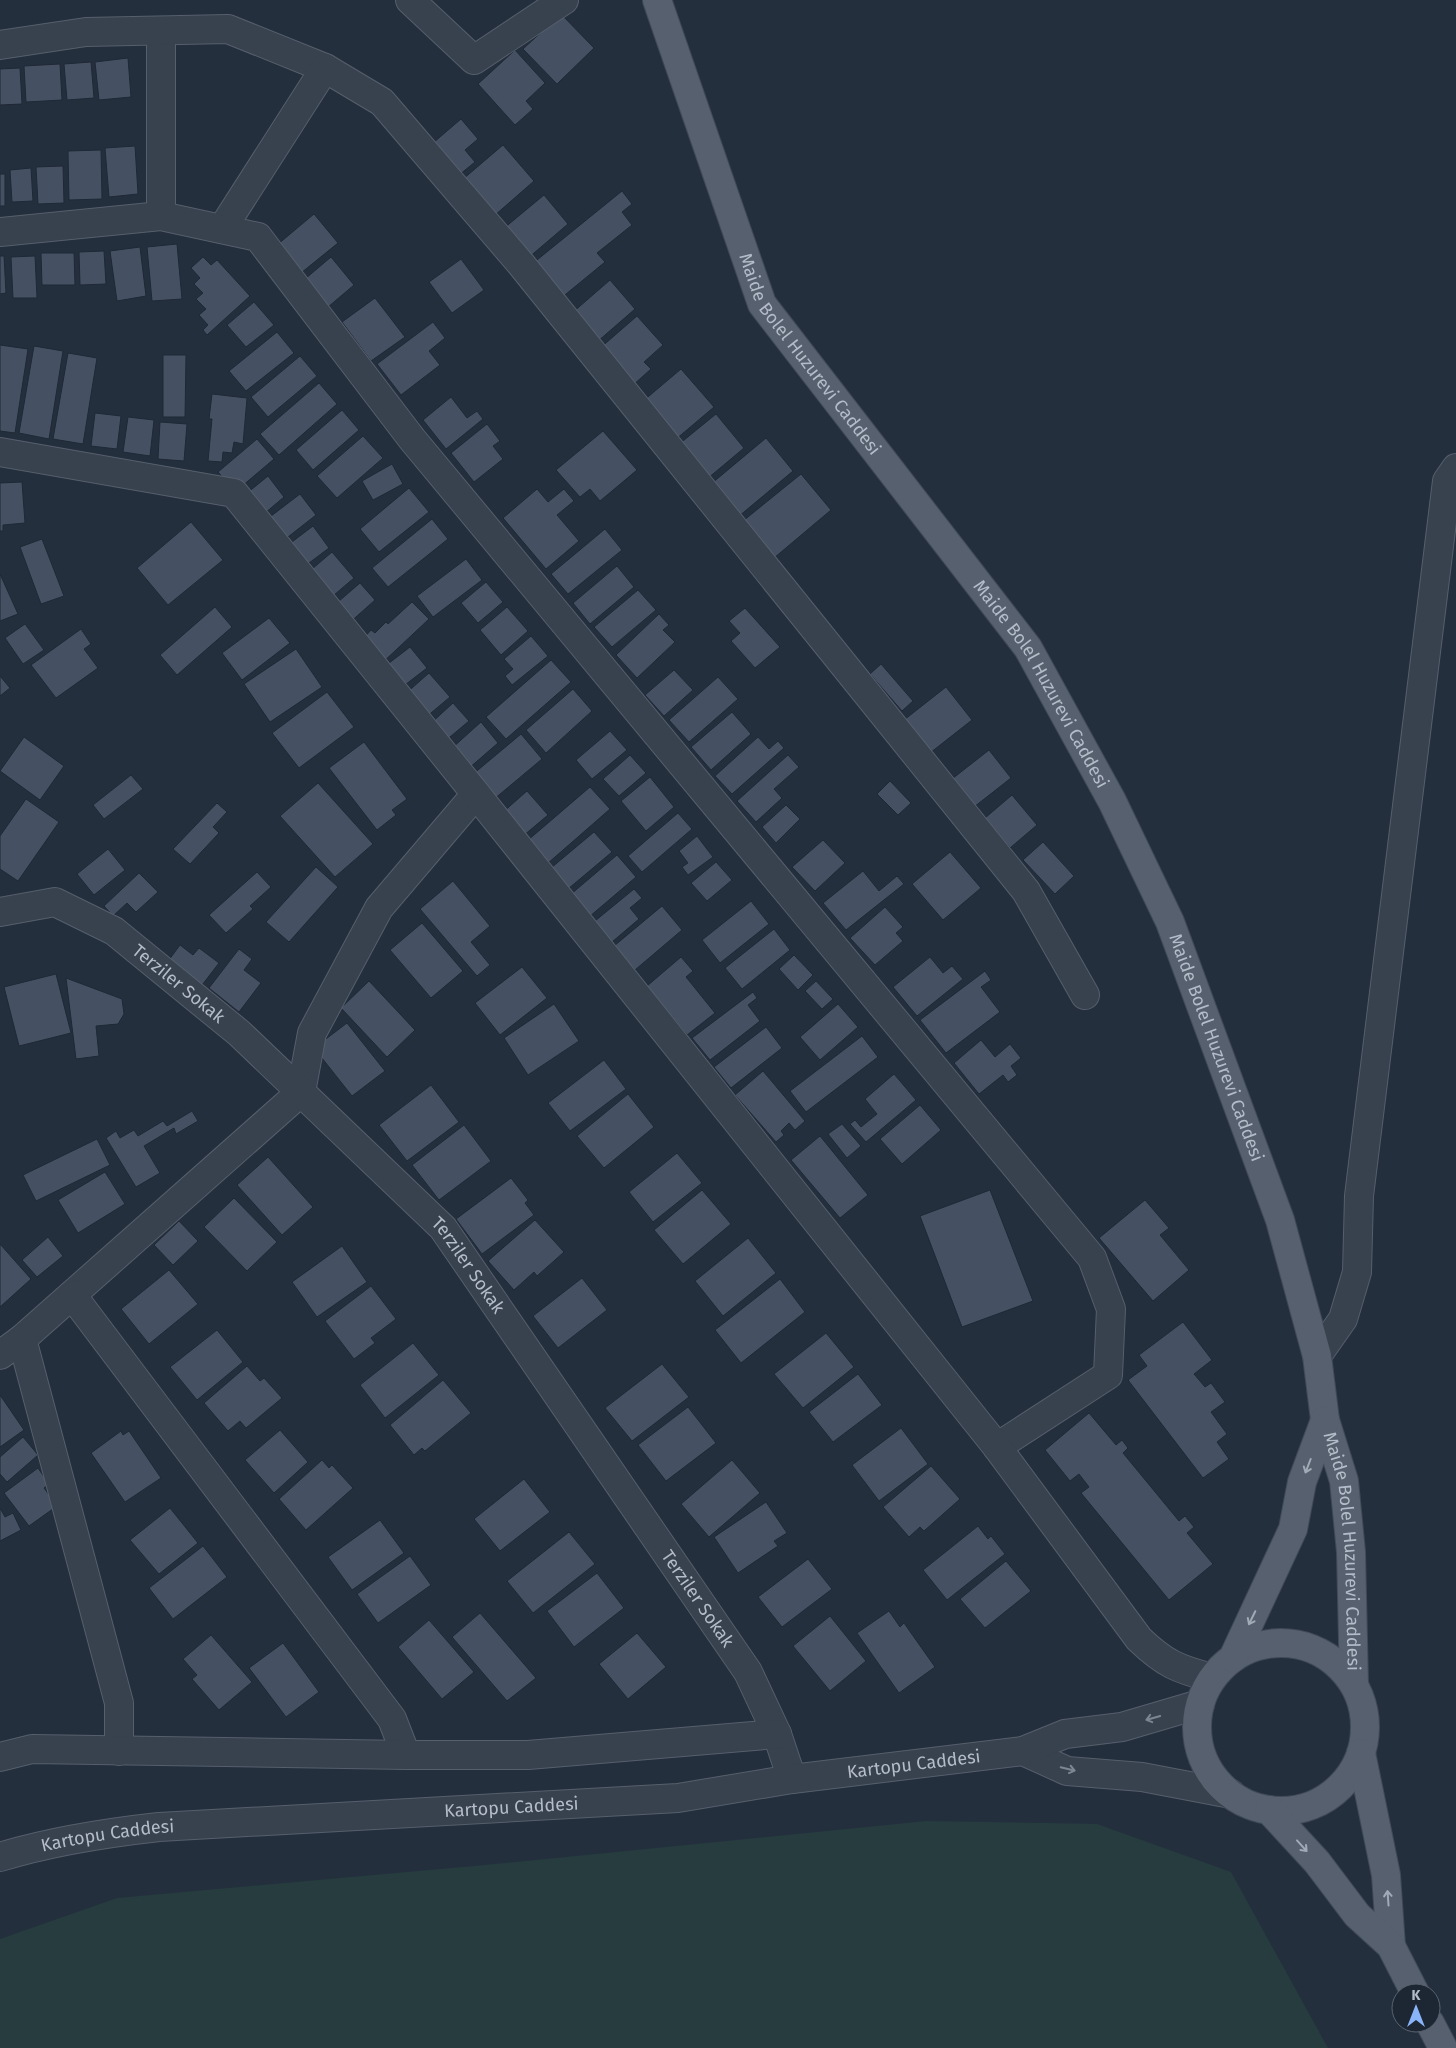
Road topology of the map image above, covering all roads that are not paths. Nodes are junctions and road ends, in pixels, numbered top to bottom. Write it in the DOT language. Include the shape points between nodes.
graph roads {
  1 [pos="410,0"];
  2 [pos="564,0"];
  3 [pos="657,0"];
  4 [pos="161,31"];
  5 [pos="0,45"];
  6 [pos="325,68"];
  7 [pos="161,216"];
  8 [pos="222,230"];
  9 [pos="0,232"];
  10 [pos="0,452"];
  11 [pos="1456,468"];
  12 [pos="476,794"];
  13 [pos="0,912"];
  14 [pos="1085,995"];
  15 [pos="301,1092"];
  16 [pos="72,1295"];
  17 [pos="22,1339"];
  18 [pos="0,1355"];
  19 [pos="1317,1356"];
  20 [pos="1325,1420"];
  21 [pos="997,1447"];
  22 [pos="1233,1658"];
  23 [pos="1212,1678"];
  24 [pos="1354,1684"];
  25 [pos="1200,1704"];
  26 [pos="777,1734"];
  27 [pos="119,1751"];
  28 [pos="1023,1751"];
  29 [pos="1361,1753"];
  30 [pos="406,1756"];
  31 [pos="0,1757"];
  32 [pos="792,1779"];
  33 [pos="1231,1794"];
  34 [pos="1269,1810"];
  35 [pos="0,1857"];
  36 [pos="1391,1946"];
  37 [pos="1410,1983"];
  38 [pos="1435,2033"];
  39 [pos="1443,2048"];
  1 -- 2 [label="street" via="474,60"];
  3 -- 19 [label="main road, Maide Bolel Huzurevi Caddesi" via="762,304 1028,648 1112,801 1170,922 1280,1220"];
  4 -- 5 [label="street" via="86,32"];
  4 -- 6 [label="street" via="228,29"];
  4 -- 7 [label="street"];
  6 -- 8 [label="street"];
  6 -- 14 [label="street" via="382,102 521,264 1026,891"];
  7 -- 8 [label="street"];
  7 -- 9 [label="street"];
  8 -- 21 [label="street" via="258,237 412,439 1092,1258 1110,1309 1108,1375"];
  10 -- 12 [label="street" via="234,493"];
  11 -- 19 [label="street" via="1447,481 1359,1196 1356,1272 1343,1319"];
  12 -- 15 [label="street" via="379,908 312,1033"];
  12 -- 21 [label="street"];
  13 -- 15 [label="street, Terziler Sokak" via="55,902 114,931 239,1033"];
  15 -- 16 [label="street"];
  15 -- 26 [label="street, Terziler Sokak" via="443,1228 748,1672"];
  16 -- 17 [label="street"];
  16 -- 30 [label="street" via="392,1719"];
  17 -- 18 [label="street"];
  17 -- 27 [label="street" via="119,1702"];
  19 -- 20 [label="main road, Maide Bolel Huzurevi Caddesi"];
  20 -- 22 [label="main road, Maide Bolel Huzurevi Caddesi, one-way" via="1302,1482 1293,1529"];
  20 -- 24 [label="main road, Maide Bolel Huzurevi Caddesi" via="1344,1480 1351,1552"];
  21 -- 23 [label="street" via="1139,1639 1158,1658 1181,1670"];
  22 -- 23 [label="main road"];
  22 -- 24 [label="main road" via="1259,1646 1287,1644 1315,1650 1339,1666"];
  23 -- 25 [label="main road"];
  24 -- 29 [label="main road" via="1363,1706 1365,1730"];
  25 -- 28 [label="street, Kartopu Caddesi, one-way" via="1122,1728 1065,1734"];
  25 -- 33 [label="main road" via="1196,1732 1204,1760 1219,1784"];
  26 -- 30 [label="street" via="528,1755"];
  26 -- 32 [label="street, Terziler Sokak"];
  27 -- 30 [label="street"];
  27 -- 31 [label="street" via="32,1749"];
  28 -- 32 [label="street, Kartopu Caddesi"];
  28 -- 33 [label="street, one-way" via="1067,1771 1142,1777"];
  29 -- 34 [label="main road" via="1351,1774 1335,1791 1315,1804 1293,1810"];
  36 -- 29 [label="main road, one-way" via="1386,1875"];
  32 -- 35 [label="street, Kartopu Caddesi" via="678,1798 159,1827 95,1834"];
  33 -- 34 [label="main road" via="1242,1802"];
  34 -- 36 [label="main road, one-way" via="1317,1862 1357,1915"];
  36 -- 37 [label="main road"];
  38 -- 39 [label="main road"];
}
